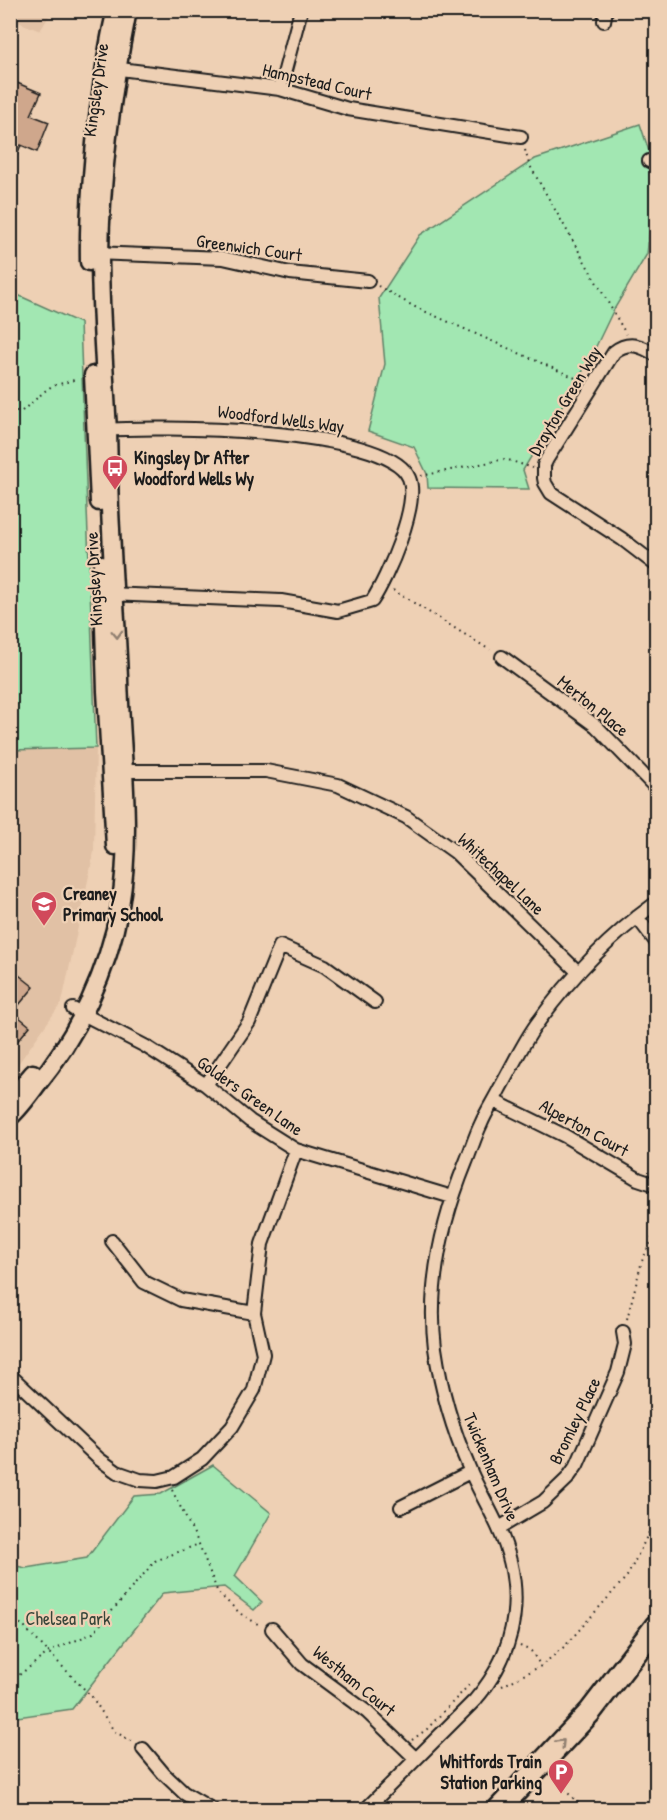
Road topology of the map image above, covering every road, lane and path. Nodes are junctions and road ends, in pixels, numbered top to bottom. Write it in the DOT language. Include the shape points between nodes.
graph roads {
  1 [pos="116,10"];
  2 [pos="128,10"];
  3 [pos="301,10"];
  4 [pos="111,67"];
  5 [pos="280,89"];
  6 [pos="521,137"];
  7 [pos="95,253"];
  8 [pos="368,281"];
  9 [pos="632,344"];
  10 [pos="657,355"];
  11 [pos="84,377"];
  12 [pos="592,386"];
  13 [pos="10,411"];
  14 [pos="101,430"];
  15 [pos="543,472"];
  16 [pos="410,479"];
  17 [pos="657,565"];
  18 [pos="383,584"];
  19 [pos="109,594"];
  20 [pos="501,657"];
  21 [pos="118,771"];
  22 [pos="657,788"];
  23 [pos="657,903"];
  24 [pos="637,916"];
  25 [pos="657,942"];
  26 [pos="578,972"];
  27 [pos="375,1002"];
  28 [pos="78,1012"];
  29 [pos="206,1085"];
  30 [pos="10,1100"];
  31 [pos="494,1101"];
  32 [pos="10,1117"];
  33 [pos="296,1150"];
  34 [pos="657,1185"];
  35 [pos="452,1197"];
  36 [pos="657,1232"];
  37 [pos="112,1241"];
  38 [pos="254,1313"];
  39 [pos="623,1332"];
  40 [pos="10,1375"];
  41 [pos="470,1472"];
  42 [pos="167,1478"];
  43 [pos="401,1507"];
  44 [pos="657,1518"];
  45 [pos="499,1528"];
  46 [pos="200,1544"];
  47 [pos="10,1617"];
  48 [pos="657,1626"];
  49 [pos="269,1629"];
  50 [pos="508,1645"];
  51 [pos="49,1652"];
  52 [pos="10,1682"];
  53 [pos="472,1682"];
  54 [pos="404,1748"];
  55 [pos="143,1749"];
  56 [pos="416,1759"];
  57 [pos="560,1785"];
  58 [pos="213,1809"];
  59 [pos="365,1809"];
  60 [pos="498,1809"];
  61 [pos="585,1809"];
  1 -- 4 [label="main road, Kingsley Drive"];
  2 -- 4 [label="main road, Kingsley Drive"];
  3 -- 5 [label="street"];
  4 -- 5 [label="street, Hampstead Court"];
  4 -- 7 [label="main road, Kingsley Drive" via="92,179"];
  5 -- 6 [label="street, Hampstead Court" via="348,109"];
  6 -- 9 [label="path" via="529,164"];
  7 -- 8 [label="street, Greenwich Court" via="223,258 290,273"];
  7 -- 14 [label="main road, Kingsley Drive"];
  8 -- 12 [label="path" via="415,307"];
  9 -- 10 [label="street"];
  9 -- 12 [label="street, Drayton Green Way" via="614,352"];
  11 -- 13 [label="path" via="52,386 25,410"];
  12 -- 15 [label="street, Drayton Green Way"];
  14 -- 16 [label="street, Woodford Wells Way" via="200,428 317,439 373,452 394,462"];
  14 -- 19 [label="main road, Kingsley Drive"];
  15 -- 16 [label="path" via="505,459"];
  15 -- 17 [label="street, Drayton Green Way" via="545,483 556,497"];
  16 -- 18 [label="street" via="412,489 404,531"];
  18 -- 19 [label="street" via="372,602 338,611 281,601"];
  18 -- 20 [label="path"];
  19 -- 21 [label="main road, Kingsley Drive" via="106,680"];
  20 -- 22 [label="street, Merton Place" via="596,726"];
  21 -- 26 [label="street, Whitechapel Lane" via="266,771 338,785 406,818 455,852"];
  21 -- 28 [label="main road, Kingsley Drive" via="111,896"];
  23 -- 24 [label="street, Twickenham Drive"];
  24 -- 25 [label="street"];
  24 -- 26 [label="street, Twickenham Drive"];
  26 -- 31 [label="street, Twickenham Drive" via="536,1026"];
  27 -- 29 [label="street" via="325,966 280,946 249,1022"];
  28 -- 29 [label="street, Golders Green Lane" via="145,1046"];
  28 -- 30 [label="main road, Kingsley Drive"];
  28 -- 32 [label="main road, Kingsley Drive" via="65,1047"];
  29 -- 33 [label="street, Golders Green Lane" via="250,1121"];
  31 -- 34 [label="street, Alperton Court" via="565,1136 638,1179"];
  31 -- 35 [label="street, Twickenham Drive"];
  33 -- 35 [label="street, Golders Green Lane"];
  33 -- 38 [label="street" via="262,1244"];
  35 -- 41 [label="street, Twickenham Drive" via="435,1263 435,1345 447,1408"];
  36 -- 39 [label="path" via="642,1261"];
  37 -- 38 [label="street" via="144,1282 181,1300"];
  38 -- 42 [label="street" via="263,1354 254,1390 232,1427 214,1447 188,1470"];
  39 -- 45 [label="street, Bromley Place" via="618,1372 577,1465 543,1502"];
  40 -- 42 [label="street" via="117,1472 140,1480"];
  41 -- 43 [label="street"];
  41 -- 45 [label="street, Twickenham Drive"];
  42 -- 46 [label="path"];
  44 -- 50 [label="path" via="628,1575 566,1646 541,1666 531,1651"];
  45 -- 50 [label="street, Twickenham Drive" via="515,1588"];
  46 -- 49 [label="path" via="218,1593 241,1614"];
  46 -- 51 [label="path" via="155,1561 93,1633"];
  47 -- 51 [label="path"];
  60 -- 48 [label="highway, one-way" via="590,1712"];
  49 -- 54 [label="street, Westham Court" via="302,1664 368,1712"];
  50 -- 56 [label="street, Twickenham Drive" via="481,1693"];
  51 -- 52 [label="path"];
  51 -- 55 [label="path" via="92,1697 114,1731"];
  53 -- 54 [label="path"];
  54 -- 56 [label="street, Westham Court"];
  55 -- 58 [label="street" via="184,1793"];
  56 -- 59 [label="street, Twickenham Drive"];
  57 -- 61 [label="path"];
}
